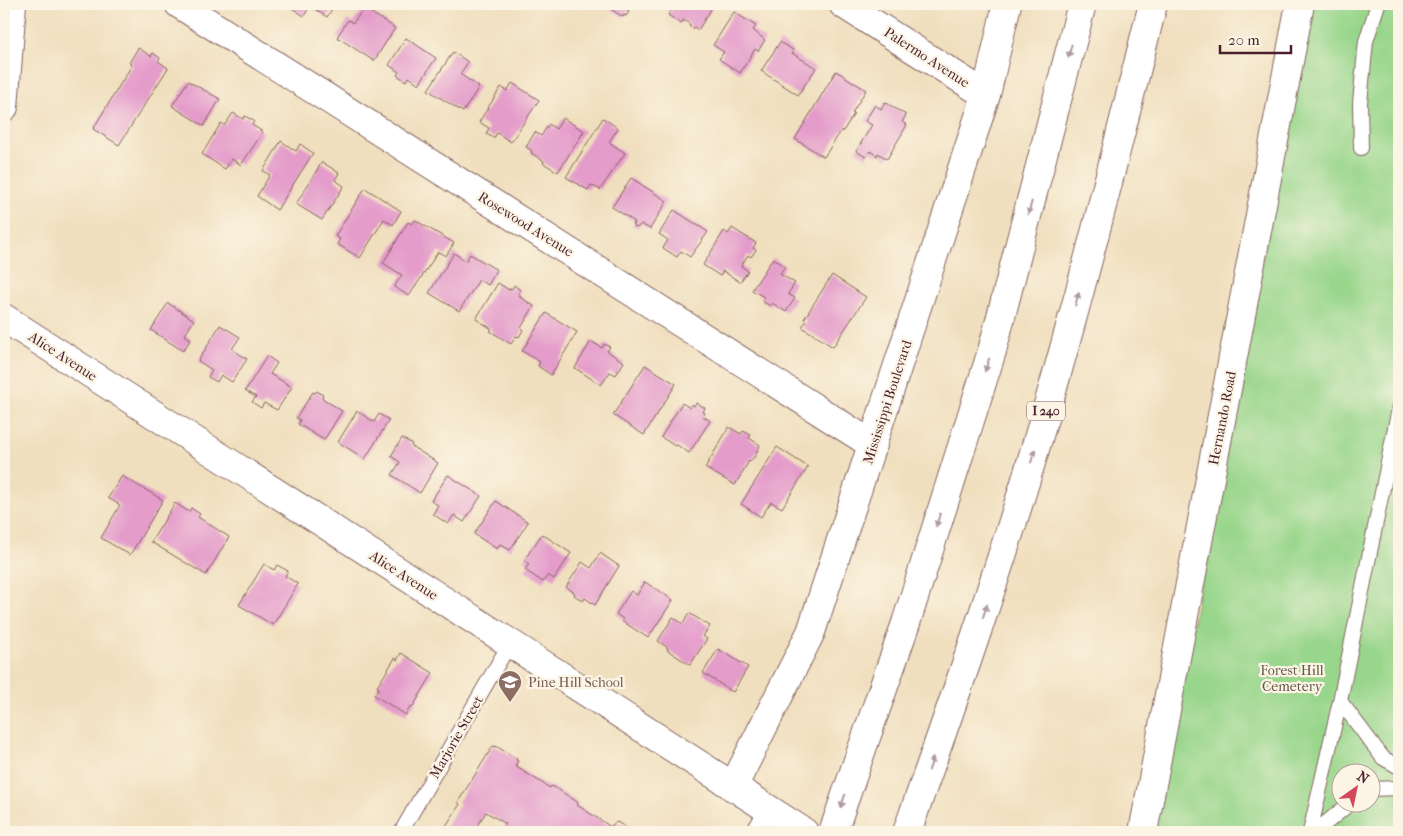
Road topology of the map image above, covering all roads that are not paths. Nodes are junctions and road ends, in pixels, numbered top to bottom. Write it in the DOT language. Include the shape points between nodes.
graph roads {
  1 [pos="12,4"];
  2 [pos="179,4"];
  3 [pos="843,4"];
  4 [pos="1007,4"];
  5 [pos="1082,4"];
  6 [pos="1153,4"];
  7 [pos="1300,4"];
  8 [pos="1378,4"];
  9 [pos="986,95"];
  10 [pos="4,107"];
  11 [pos="1361,148"];
  12 [pos="4,318"];
  13 [pos="1399,408"];
  14 [pos="873,445"];
  15 [pos="510,642"];
  16 [pos="1340,701"];
  17 [pos="1399,767"];
  18 [pos="733,787"];
  19 [pos="1399,788"];
  20 [pos="1380,789"];
  21 [pos="767,809"];
  22 [pos="1337,814"];
  23 [pos="911,821"];
  24 [pos="401,832"];
  25 [pos="753,832"];
  26 [pos="804,832"];
  27 [pos="833,832"];
  28 [pos="1144,832"];
  29 [pos="1310,832"];
  30 [pos="1315,832"];
  1 -- 10 [label="main road"];
  2 -- 14 [label="main road, Rosewood Avenue"];
  3 -- 9 [label="main road, Palermo Avenue"];
  4 -- 9 [label="main road, Mississippi Boulevard"];
  5 -- 27 [label="main road, one-way" via="992,351 906,623"];
  23 -- 6 [label="main road, I 240, one-way" via="996,576 1041,432"];
  7 -- 28 [label="main road, Hernando Road"];
  8 -- 11 [label="lane" via="1366,41 1360,103"];
  9 -- 14 [label="main road, Mississippi Boulevard"];
  12 -- 15 [label="main road, Alice Avenue"];
  13 -- 16 [label="lane"];
  14 -- 18 [label="main road, Mississippi Boulevard" via="812,632"];
  15 -- 18 [label="main road, Alice Avenue"];
  15 -- 24 [label="lane, Marjorie Street"];
  16 -- 17 [label="lane" via="1383,758"];
  16 -- 29 [label="lane"];
  18 -- 21 [label="main road, Alice Avenue"];
  19 -- 20 [label="lane"];
  21 -- 25 [label="lane"];
  21 -- 26 [label="main road, Alice Avenue"];
  22 -- 30 [label="lane"];
}
